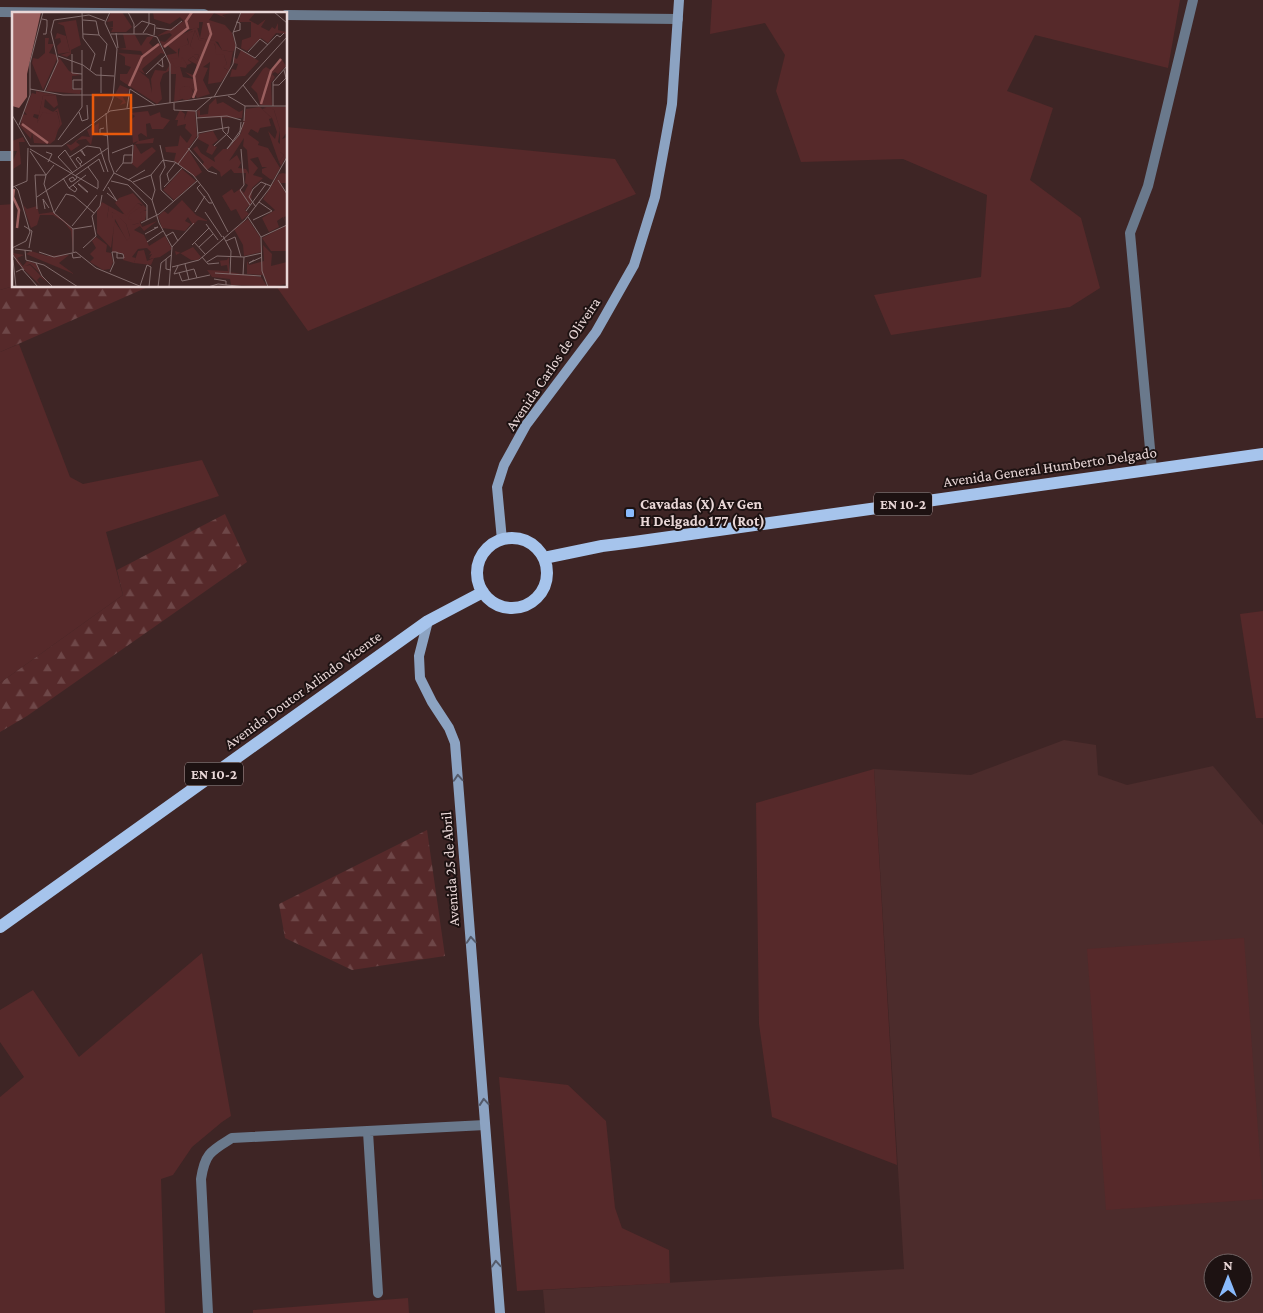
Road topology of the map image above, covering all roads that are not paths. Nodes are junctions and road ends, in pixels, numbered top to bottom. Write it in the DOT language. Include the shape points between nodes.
graph roads {
  1 [pos="679,0"];
  2 [pos="1193,0"];
  3 [pos="288,15"];
  4 [pos="678,19"];
  5 [pos="0,156"];
  6 [pos="11,156"];
  7 [pos="1263,454"];
  8 [pos="1152,470"];
  9 [pos="502,540"];
  10 [pos="544,558"];
  11 [pos="484,592"];
  12 [pos="428,621"];
  13 [pos="0,927"];
  14 [pos="486,1125"];
  15 [pos="368,1132"];
  16 [pos="378,1294"];
  17 [pos="208,1313"];
  18 [pos="500,1313"];
  1 -- 4 [label="main road, Avenida Carlos de Oliveira"];
  2 -- 8 [label="street" via="1148,186 1130,233"];
  3 -- 4 [label="street"];
  4 -- 9 [label="main road, Avenida Carlos de Oliveira" via="672,104 655,197 634,265 596,332 526,425 504,465 497,487"];
  5 -- 6 [label="street"];
  7 -- 8 [label="main road, Avenida General Humberto Delgado / EN 10-2"];
  8 -- 10 [label="main road, Avenida General Humberto Delgado / EN 10-2" via="610,545"];
  9 -- 10 [label="main road" via="512,538 531,543"];
  9 -- 11 [label="main road" via="493,544 479,561 477,572"];
  10 -- 11 [label="main road" via="546,584 530,603 504,607 492,602"];
  11 -- 12 [label="main road, Avenida Doutor Arlindo Vicente / EN 10-2"];
  12 -- 13 [label="main road, Avenida Doutor Arlindo Vicente / EN 10-2"];
  14 -- 12 [label="main road, Avenida 25 de Abril, one-way" via="455,743 420,678 419,656"];
  14 -- 15 [label="street"];
  18 -- 14 [label="main road, Avenida 25 de Abril, one-way"];
  15 -- 16 [label="street"];
  15 -- 17 [label="street" via="232,1138 212,1150 203,1164 201,1179"];
}
